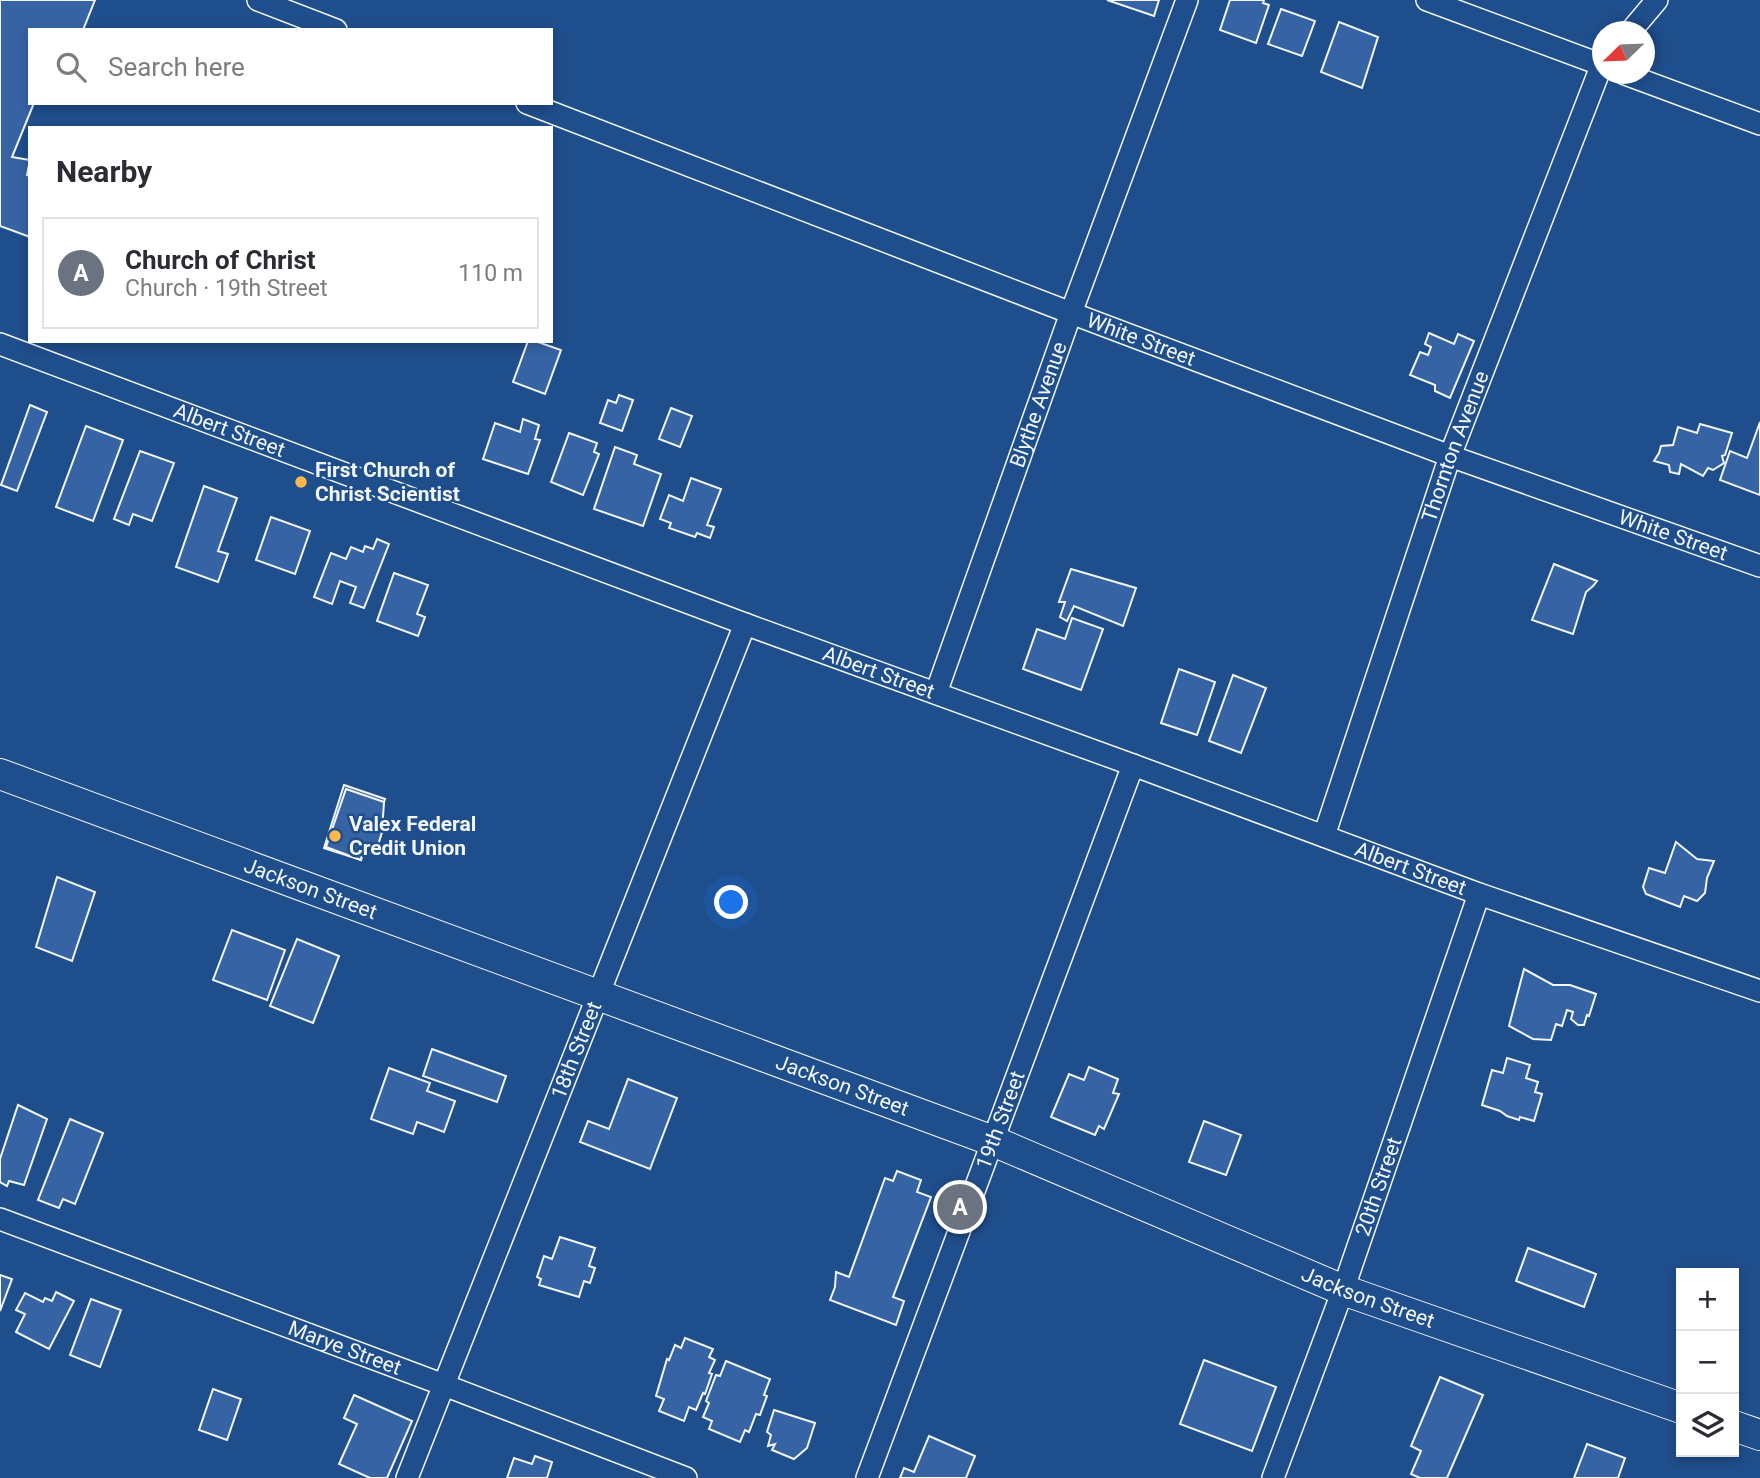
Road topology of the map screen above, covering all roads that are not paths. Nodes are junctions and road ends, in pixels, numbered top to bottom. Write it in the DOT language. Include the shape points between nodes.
graph roads {
  1 [pos="258,0"];
  2 [pos="1187,0"];
  3 [pos="1427,0"];
  4 [pos="1657,0"];
  5 [pos="1639,21"];
  6 [pos="331,28"];
  7 [pos="1592,61"];
  8 [pos="1595,84"];
  9 [pos="1652,84"];
  10 [pos="532,105"];
  11 [pos="1760,124"];
  12 [pos="1071,313"];
  13 [pos="0,344"];
  14 [pos="1450,456"];
  15 [pos="1760,566"];
  16 [pos="745,624"];
  17 [pos="936,693"];
  18 [pos="1133,765"];
  19 [pos="0,774"];
  20 [pos="1324,836"];
  21 [pos="1479,894"];
  22 [pos="1760,991"];
  23 [pos="598,995"];
  24 [pos="993,1141"];
  25 [pos="0,1219"];
  26 [pos="1343,1290"];
  27 [pos="444,1385"];
  28 [pos="1676,1406"];
  29 [pos="1739,1428"];
  30 [pos="1760,1435"];
  31 [pos="407,1478"];
  32 [pos="687,1478"];
  33 [pos="867,1478"];
  34 [pos="1273,1478"];
  1 -- 6 [label="street"];
  2 -- 12 [label="street, Blythe Avenue"];
  3 -- 7 [label="street"];
  4 -- 5 [label="street"];
  8 -- 14 [label="street, Thornton Avenue"];
  9 -- 11 [label="street"];
  10 -- 12 [label="street, White Street"];
  12 -- 14 [label="street, White Street"];
  12 -- 17 [label="street, Blythe Avenue"];
  13 -- 16 [label="street, Albert Street"];
  14 -- 15 [label="street, White Street"];
  14 -- 20 [label="street, Thornton Avenue"];
  16 -- 17 [label="street, Albert Street"];
  16 -- 23 [label="street, 18th Street"];
  17 -- 18 [label="street, Albert Street"];
  18 -- 20 [label="street, Albert Street"];
  18 -- 24 [label="street, 19th Street"];
  19 -- 23 [label="main road, Jackson Street"];
  20 -- 21 [label="street, Albert Street"];
  21 -- 22 [label="street, Albert Street"];
  21 -- 26 [label="street, 20th Street"];
  23 -- 24 [label="main road, Jackson Street"];
  23 -- 27 [label="street, 18th Street"];
  24 -- 26 [label="main road, Jackson Street"];
  24 -- 33 [label="street, 19th Street"];
  25 -- 27 [label="street, Marye Street"];
  26 -- 28 [label="main road, Jackson Street"];
  26 -- 34 [label="street, 20th Street"];
  27 -- 31 [label="street, 18th Street"];
  27 -- 32 [label="street, Marye Street"];
  29 -- 30 [label="main road"];
}
